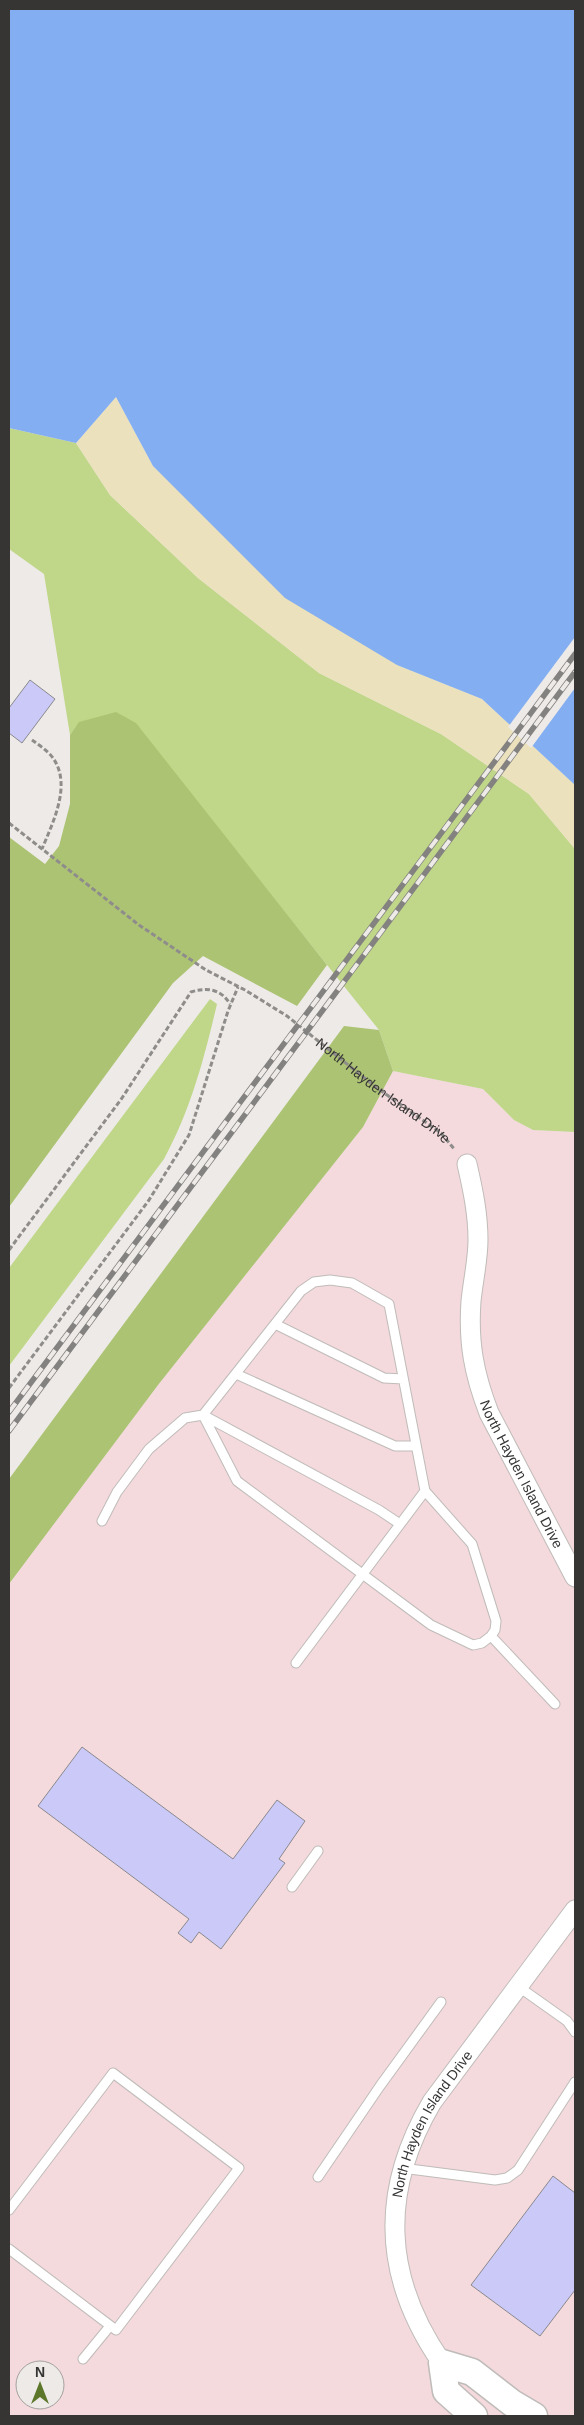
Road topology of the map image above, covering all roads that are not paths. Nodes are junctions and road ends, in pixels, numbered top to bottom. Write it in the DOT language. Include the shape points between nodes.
graph roads {
  1 [pos="467,1164"];
  2 [pos="275,1324"];
  3 [pos="236,1374"];
  4 [pos="404,1379"];
  5 [pos="203,1415"];
  6 [pos="416,1446"];
  7 [pos="425,1491"];
  8 [pos="102,1521"];
  9 [pos="400,1524"];
  10 [pos="362,1575"];
  11 [pos="575,1576"];
  12 [pos="492,1636"];
  13 [pos="296,1663"];
  14 [pos="555,1704"];
  15 [pos="318,1851"];
  16 [pos="292,1887"];
  17 [pos="575,1910"];
  18 [pos="519,1987"];
  19 [pos="441,2002"];
  20 [pos="575,2032"];
  21 [pos="575,2082"];
  22 [pos="402,2168"];
  23 [pos="318,2177"];
  24 [pos="9,2210"];
  25 [pos="9,2249"];
  26 [pos="110,2326"];
  27 [pos="83,2359"];
  28 [pos="442,2363"];
  29 [pos="474,2416"];
  30 [pos="534,2416"];
  1 -- 11 [label="street, North Hayden Island Drive" via="477,1207 478,1241 469,1333 479,1388"];
  2 -- 3 [label="lane"];
  2 -- 4 [label="lane" via="384,1378"];
  2 -- 4 [label="lane" via="301,1291 314,1282 352,1283 389,1304"];
  3 -- 5 [label="lane"];
  3 -- 6 [label="lane" via="395,1446"];
  4 -- 6 [label="lane"];
  5 -- 8 [label="lane" via="184,1418 149,1449 117,1492"];
  5 -- 9 [label="lane"];
  5 -- 10 [label="lane" via="236,1481"];
  6 -- 7 [label="lane"];
  7 -- 9 [label="lane"];
  7 -- 12 [label="lane" via="472,1544 496,1621"];
  9 -- 10 [label="lane"];
  10 -- 12 [label="lane" via="431,1625 462,1641 473,1645"];
  10 -- 13 [label="lane"];
  12 -- 14 [label="lane"];
  15 -- 16 [label="lane"];
  17 -- 18 [label="street, North Hayden Island Drive"];
  18 -- 20 [label="lane" via="567,2021"];
  18 -- 22 [label="street, North Hayden Island Drive" via="432,2102 418,2126"];
  19 -- 23 [label="lane"];
  21 -- 22 [label="lane" via="518,2170 507,2178 495,2180"];
  22 -- 28 [label="street, North Hayden Island Drive" via="394,2208 403,2286 419,2327"];
  24 -- 26 [label="lane" via="113,2073 239,2168 116,2330"];
  25 -- 26 [label="lane"];
  26 -- 27 [label="lane"];
  28 -- 29 [label="street, North Hayden Island Drive" via="446,2391"];
  28 -- 30 [label="street" via="472,2372"];
}
